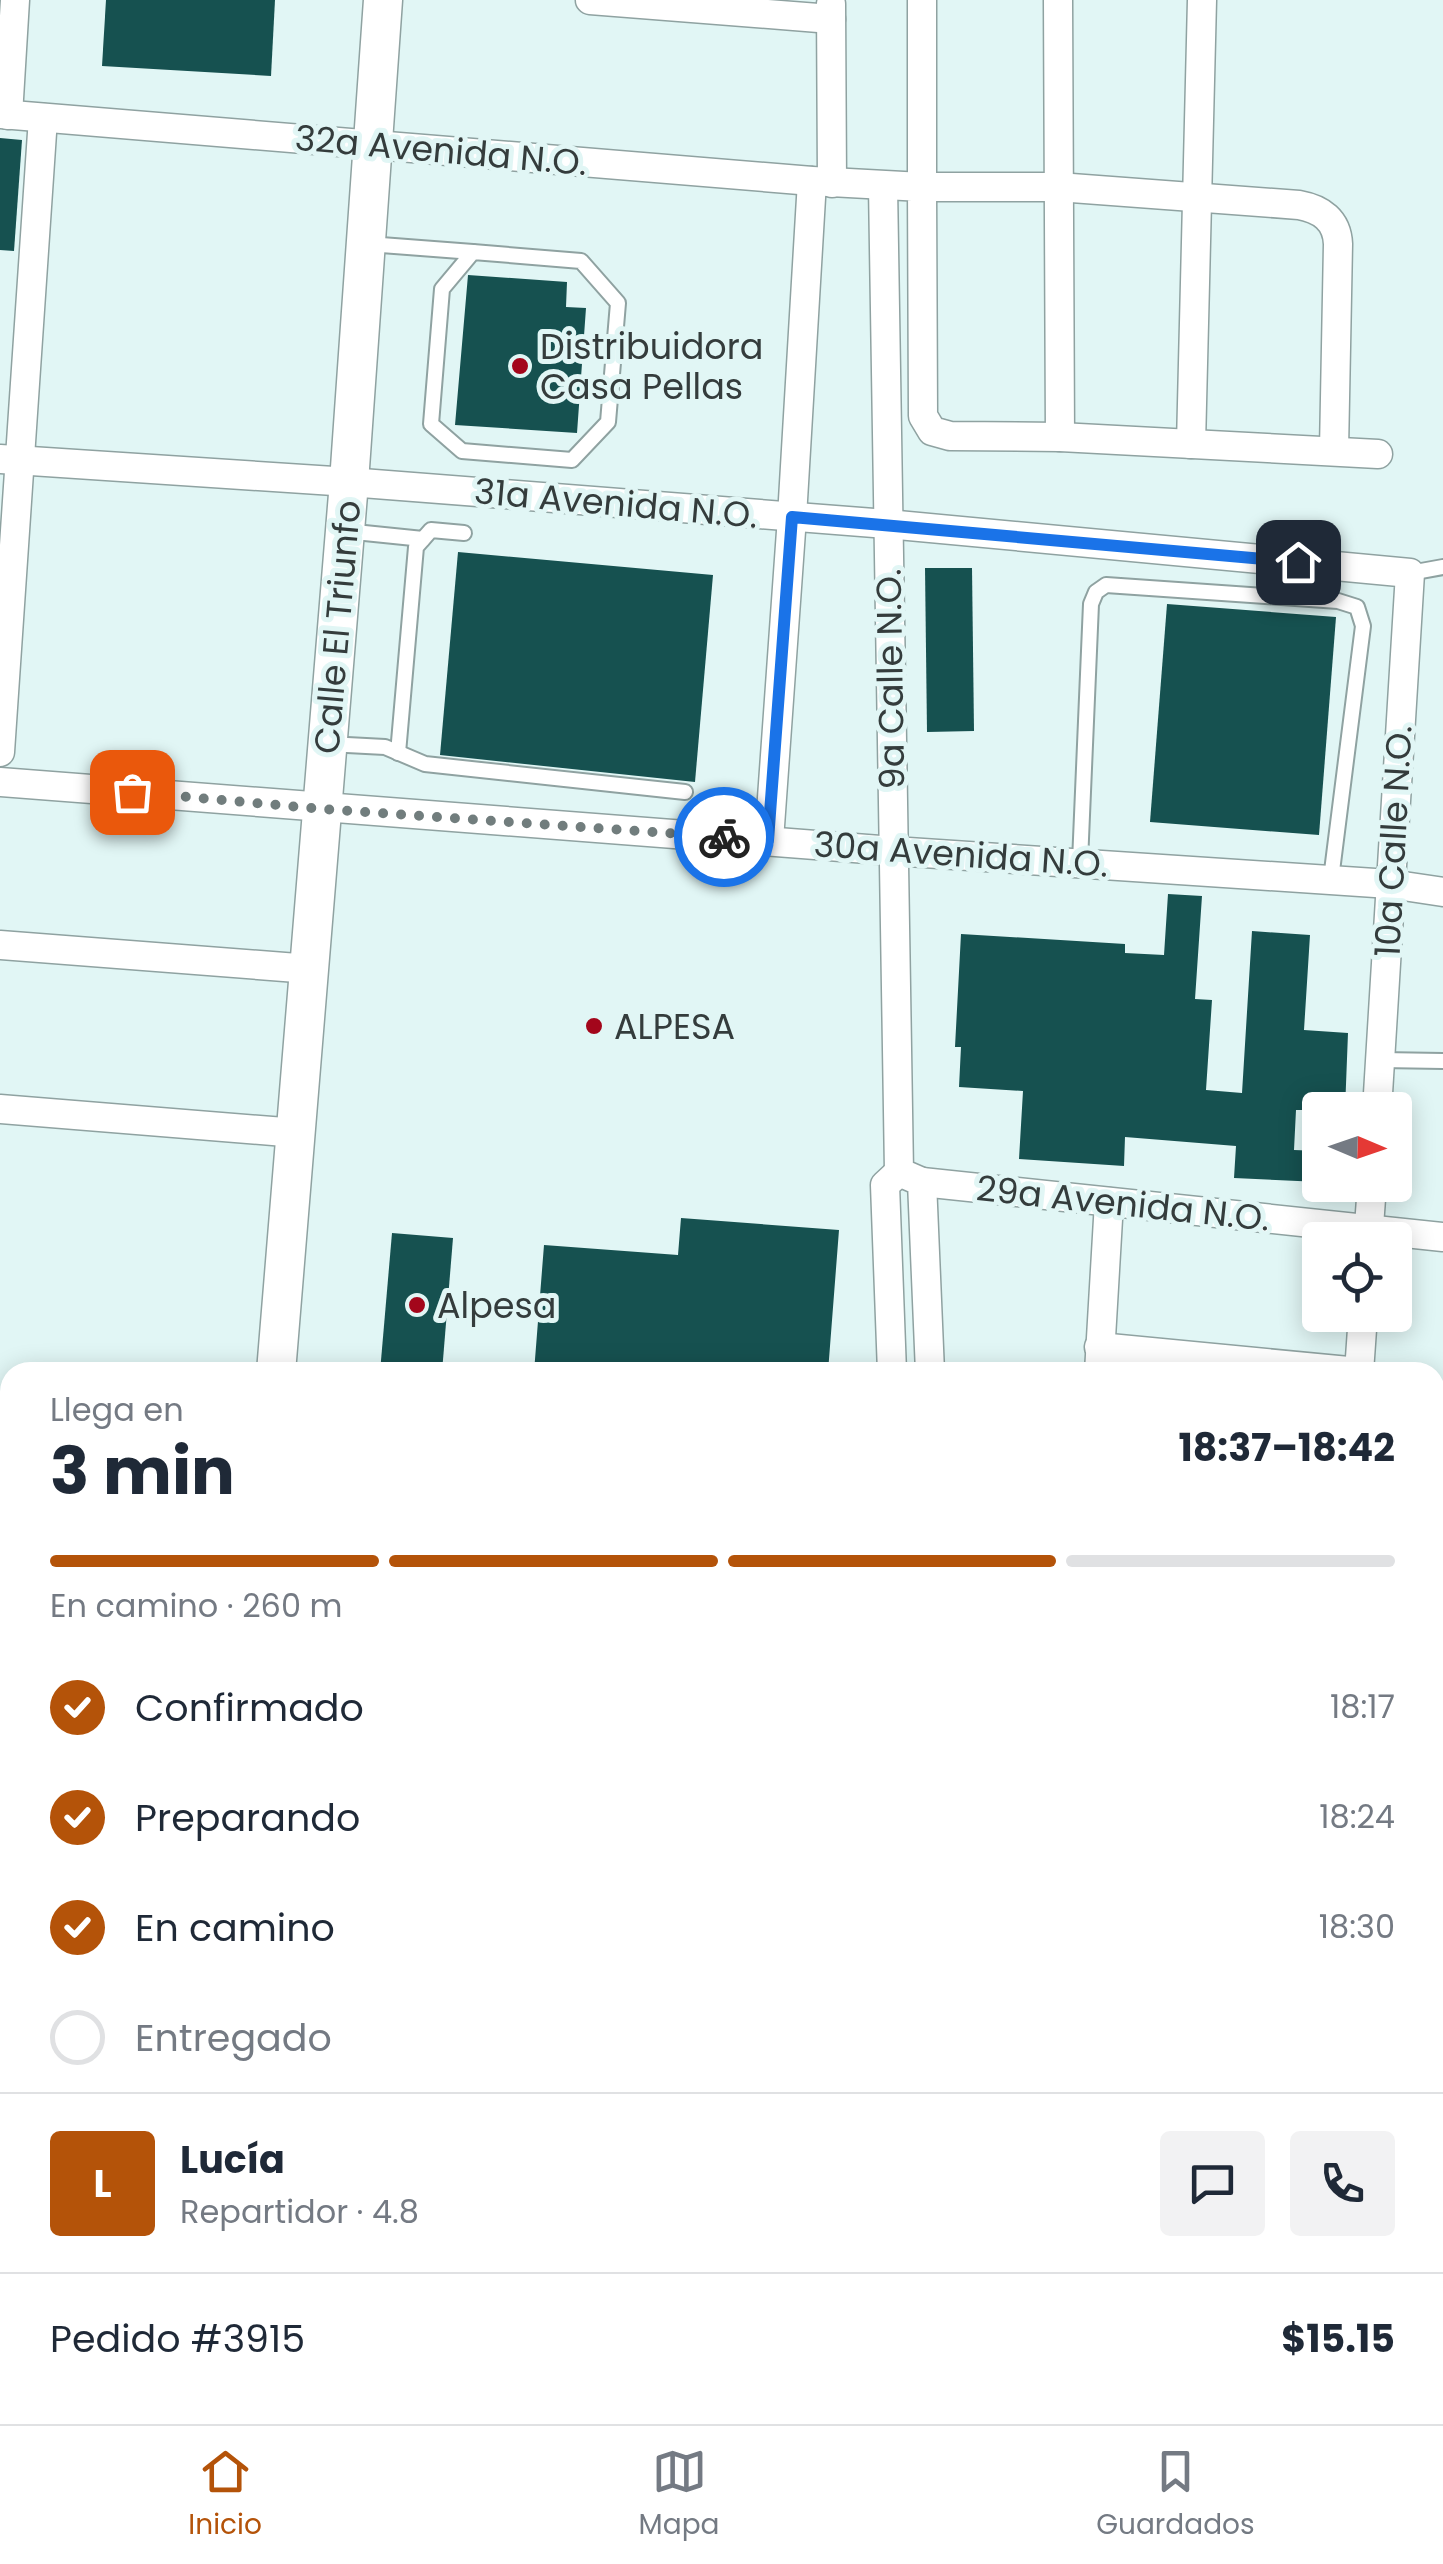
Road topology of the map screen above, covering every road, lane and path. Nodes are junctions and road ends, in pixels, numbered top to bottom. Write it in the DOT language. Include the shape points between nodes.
graph roads {
  1 [pos="15,0"];
  2 [pos="383,0"];
  3 [pos="590,0"];
  4 [pos="922,0"];
  5 [pos="1058,0"];
  6 [pos="1202,0"];
  7 [pos="621,1"];
  8 [pos="831,10"];
  9 [pos="4,115"];
  10 [pos="44,118"];
  11 [pos="374,144"];
  12 [pos="822,182"];
  13 [pos="883,186"];
  14 [pos="922,188"];
  15 [pos="1058,188"];
  16 [pos="1198,197"];
  17 [pos="367,244"];
  18 [pos="472,252"];
  19 [pos="1060,437"];
  20 [pos="1192,444"];
  21 [pos="1334,450"];
  22 [pos="1378,454"];
  23 [pos="10,459"];
  24 [pos="349,482"];
  25 [pos="792,517"];
  26 [pos="887,524"];
  27 [pos="345,531"];
  28 [pos="464,533"];
  29 [pos="423,539"];
  30 [pos="1443,567"];
  31 [pos="1410,573"];
  32 [pos="327,744"];
  33 [pos="0,752"];
  34 [pos="398,752"];
  35 [pos="0,782"];
  36 [pos="685,792"];
  37 [pos="322,809"];
  38 [pos="768,840"];
  39 [pos="893,851"];
  40 [pos="1080,862"];
  41 [pos="1331,880"];
  42 [pos="1390,884"];
  43 [pos="1443,892"];
  44 [pos="0,946"];
  45 [pos="310,970"];
  46 [pos="1380,1060"];
  47 [pos="1443,1061"];
  48 [pos="1378,1092"];
  49 [pos="0,1109"];
  50 [pos="297,1133"];
  51 [pos="910,1177"];
  52 [pos="1110,1202"];
  53 [pos="1302,1226"];
  54 [pos="1412,1236"];
  55 [pos="1443,1237"];
  56 [pos="1362,1332"];
  57 [pos="1099,1360"];
  58 [pos="277,1362"];
  59 [pos="892,1362"];
  60 [pos="929,1362"];
  61 [pos="1142,1362"];
  62 [pos="1360,1362"];
  1 -- 9 [label="street"];
  2 -- 11 [label="main road, Calle El Triunfo"];
  3 -- 7 [label="street"];
  4 -- 14 [label="street"];
  5 -- 15 [label="street"];
  6 -- 16 [label="street"];
  7 -- 8 [label="street"];
  8 -- 12 [label="street"];
  9 -- 10 [label="street, 32a Avenida N.O."];
  10 -- 11 [label="street, 32a Avenida N.O."];
  10 -- 23 [label="street"];
  11 -- 12 [label="street, 32a Avenida N.O."];
  11 -- 17 [label="main road, Calle El Triunfo"];
  12 -- 13 [label="street, 32a Avenida N.O."];
  12 -- 25 [label="street"];
  13 -- 14 [label="street, 32a Avenida N.O."];
  13 -- 26 [label="street, 9a Calle N.O."];
  14 -- 15 [label="street, 32a Avenida N.O."];
  14 -- 19 [label="street" via="922,416 932,432 950,436"];
  15 -- 16 [label="street, 32a Avenida N.O."];
  15 -- 19 [label="street"];
  16 -- 20 [label="street"];
  16 -- 21 [label="street, 32a Avenida N.O." via="1312,207 1337,231"];
  17 -- 18 [label="lane"];
  17 -- 24 [label="main road, Calle El Triunfo"];
  18 -- 18 [label="lane" via="442,289 431,424 462,451 572,460 608,422 618,303 582,261"];
  19 -- 20 [label="street"];
  20 -- 21 [label="street"];
  21 -- 22 [label="street"];
  23 -- 24 [label="street, 31a Avenida N.O."];
  23 -- 33 [label="street"];
  24 -- 25 [label="street, 31a Avenida N.O."];
  24 -- 27 [label="main road, Calle El Triunfo"];
  25 -- 26 [label="street, 31a Avenida N.O."];
  25 -- 38 [label="street"];
  26 -- 31 [label="street, 31a Avenida N.O."];
  26 -- 39 [label="street, 9a Calle N.O."];
  27 -- 29 [label="lane"];
  27 -- 32 [label="main road, Calle El Triunfo"];
  28 -- 29 [label="lane" via="432,530"];
  29 -- 34 [label="lane" via="416,547"];
  30 -- 31 [label="lane"];
  31 -- 42 [label="street, 10a Calle N.O."];
  32 -- 34 [label="lane"];
  32 -- 37 [label="main road, Calle El Triunfo"];
  34 -- 36 [label="lane" via="425,764"];
  35 -- 37 [label="street, 30a Avenida N.O."];
  37 -- 38 [label="street, 30a Avenida N.O."];
  37 -- 45 [label="main road, Calle El Triunfo"];
  38 -- 39 [label="street, 30a Avenida N.O."];
  39 -- 40 [label="street, 30a Avenida N.O."];
  39 -- 51 [label="street, 9a Calle N.O."];
  40 -- 41 [label="street, 30a Avenida N.O."];
  40 -- 41 [label="lane" via="1096,592 1106,585 1338,601 1357,607 1364,626"];
  41 -- 42 [label="street, 30a Avenida N.O."];
  42 -- 43 [label="street, 30a Avenida N.O."];
  42 -- 46 [label="street, 10a Calle N.O."];
  44 -- 45 [label="street"];
  45 -- 50 [label="main road, Calle El Triunfo"];
  46 -- 47 [label="lane"];
  46 -- 48 [label="street, 10a Calle N.O."];
  49 -- 50 [label="street"];
  50 -- 58 [label="main road, Calle El Triunfo"];
  51 -- 52 [label="street, 29a Avenida N.O."];
  51 -- 59 [label="street, 9a Calle N.O." via="885,1186"];
  51 -- 60 [label="street, 9a Calle N.O."];
  52 -- 53 [label="street, 29a Avenida N.O."];
  52 -- 57 [label="street"];
  54 -- 55 [label="street, 29a Avenida N.O."];
  56 -- 62 [label="street"];
  57 -- 61 [label="street"];
}
